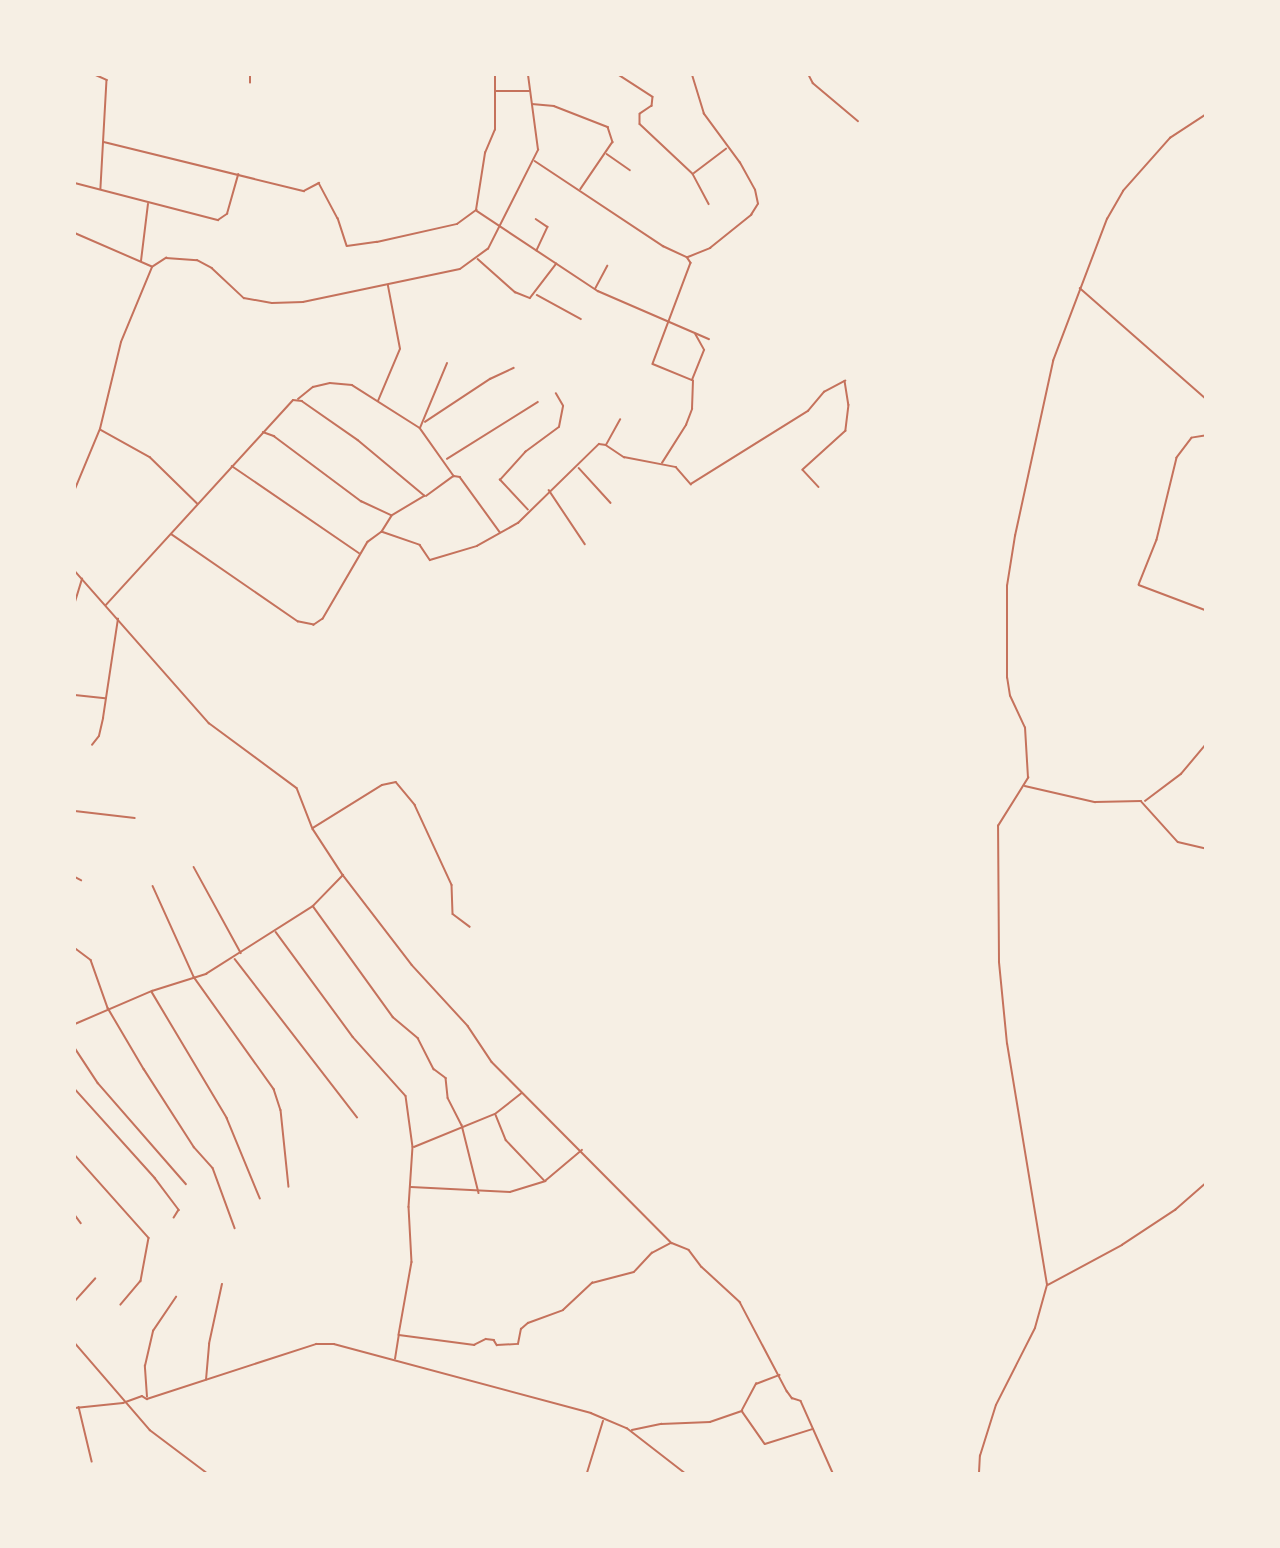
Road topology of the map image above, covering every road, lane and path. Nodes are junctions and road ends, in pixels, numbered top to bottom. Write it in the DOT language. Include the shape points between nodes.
graph roads {
  1 [pos="96,75"];
  2 [pos="250,75"];
  3 [pos="495,75"];
  4 [pos="528,75"];
  5 [pos="619,75"];
  6 [pos="692,75"];
  7 [pos="809,75"];
  8 [pos="250,83"];
  9 [pos="495,91"];
  10 [pos="530,91"];
  11 [pos="531,104"];
  12 [pos="1205,115"];
  13 [pos="858,121"];
  14 [pos="104,142"];
  15 [pos="727,148"];
  16 [pos="606,154"];
  17 [pos="534,161"];
  18 [pos="630,170"];
  19 [pos="693,174"];
  20 [pos="238,175"];
  21 [pos="75,183"];
  22 [pos="101,189"];
  23 [pos="580,190"];
  24 [pos="148,203"];
  25 [pos="709,204"];
  26 [pos="476,210"];
  27 [pos="536,219"];
  28 [pos="498,227"];
  29 [pos="75,233"];
  30 [pos="537,251"];
  31 [pos="687,257"];
  32 [pos="477,259"];
  33 [pos="141,262"];
  34 [pos="556,264"];
  35 [pos="608,266"];
  36 [pos="153,267"];
  37 [pos="388,285"];
  38 [pos="1080,287"];
  39 [pos="595,290"];
  40 [pos="536,294"];
  41 [pos="581,319"];
  42 [pos="669,323"];
  43 [pos="695,334"];
  44 [pos="709,339"];
  45 [pos="447,363"];
  46 [pos="514,368"];
  47 [pos="692,380"];
  48 [pos="556,393"];
  49 [pos="1205,398"];
  50 [pos="297,399"];
  51 [pos="378,401"];
  52 [pos="538,402"];
  53 [pos="621,420"];
  54 [pos="425,422"];
  55 [pos="420,428"];
  56 [pos="100,429"];
  57 [pos="262,432"];
  58 [pos="1205,436"];
  59 [pos="606,445"];
  60 [pos="446,459"];
  61 [pos="661,464"];
  62 [pos="232,465"];
  63 [pos="578,468"];
  64 [pos="454,476"];
  65 [pos="819,487"];
  66 [pos="75,489"];
  67 [pos="549,489"];
  68 [pos="425,496"];
  69 [pos="611,502"];
  70 [pos="197,503"];
  71 [pos="528,511"];
  72 [pos="392,516"];
  73 [pos="382,532"];
  74 [pos="500,533"];
  75 [pos="172,535"];
  76 [pos="585,544"];
  77 [pos="360,553"];
  78 [pos="75,571"];
  79 [pos="82,578"];
  80 [pos="75,602"];
  81 [pos="106,605"];
  82 [pos="1205,610"];
  83 [pos="118,618"];
  84 [pos="75,695"];
  85 [pos="106,699"];
  86 [pos="1205,745"];
  87 [pos="92,746"];
  88 [pos="1025,786"];
  89 [pos="1144,802"];
  90 [pos="75,811"];
  91 [pos="135,818"];
  92 [pos="313,829"];
  93 [pos="1205,848"];
  94 [pos="194,867"];
  95 [pos="343,875"];
  96 [pos="75,877"];
  97 [pos="81,880"];
  98 [pos="153,886"];
  99 [pos="313,906"];
  100 [pos="470,927"];
  101 [pos="276,932"];
  102 [pos="75,948"];
  103 [pos="242,953"];
  104 [pos="234,958"];
  105 [pos="194,977"];
  106 [pos="152,991"];
  107 [pos="108,1008"];
  108 [pos="75,1024"];
  109 [pos="75,1048"];
  110 [pos="75,1089"];
  111 [pos="522,1093"];
  112 [pos="495,1114"];
  113 [pos="357,1118"];
  114 [pos="462,1125"];
  115 [pos="413,1147"];
  116 [pos="583,1150"];
  117 [pos="75,1155"];
  118 [pos="545,1181"];
  119 [pos="186,1184"];
  120 [pos="1205,1184"];
  121 [pos="289,1187"];
  122 [pos="411,1187"];
  123 [pos="478,1192"];
  124 [pos="260,1198"];
  125 [pos="75,1215"];
  126 [pos="174,1218"];
  127 [pos="81,1222"];
  128 [pos="235,1228"];
  129 [pos="672,1243"];
  130 [pos="95,1279"];
  131 [pos="222,1284"];
  132 [pos="1047,1285"];
  133 [pos="176,1297"];
  134 [pos="75,1301"];
  135 [pos="121,1305"];
  136 [pos="399,1335"];
  137 [pos="75,1343"];
  138 [pos="394,1360"];
  139 [pos="779,1375"];
  140 [pos="206,1381"];
  141 [pos="147,1399"];
  142 [pos="123,1403"];
  143 [pos="79,1407"];
  144 [pos="75,1408"];
  145 [pos="742,1411"];
  146 [pos="603,1420"];
  147 [pos="813,1429"];
  148 [pos="631,1431"];
  149 [pos="92,1461"];
  150 [pos="207,1473"];
  151 [pos="587,1473"];
  152 [pos="685,1473"];
  153 [pos="832,1473"];
  154 [pos="979,1473"];
  1 -- 14 [label="street" via="107,80"];
  2 -- 8 [label="street"];
  3 -- 9 [label="street"];
  4 -- 10 [label="street"];
  5 -- 19 [label="street" via="653,97 652,106 640,114 640,124"];
  6 -- 15 [label="street" via="704,114"];
  7 -- 13 [label="street"];
  9 -- 10 [label="street"];
  9 -- 26 [label="street" via="495,130 485,153"];
  10 -- 11 [label="street"];
  11 -- 16 [label="street" via="555,106 608,127 613,142"];
  11 -- 17 [label="street" via="538,150"];
  12 -- 38 [label="street" via="1170,138 1124,191 1107,219"];
  14 -- 20 [label="street"];
  14 -- 22 [label="street"];
  15 -- 19 [label="street"];
  15 -- 31 [label="street" via="755,190 758,204 751,215 710,248"];
  16 -- 18 [label="street"];
  16 -- 23 [label="street"];
  17 -- 23 [label="street"];
  17 -- 28 [label="street"];
  19 -- 25 [label="street"];
  20 -- 24 [label="street" via="222,219"];
  20 -- 26 [label="street" via="304,191 319,183 338,218 347,246 427,233 457,224"];
  21 -- 22 [label="street"];
  22 -- 24 [label="street"];
  23 -- 31 [label="street" via="663,246"];
  24 -- 33 [label="street"];
  26 -- 28 [label="street"];
  27 -- 30 [label="street" via="548,228"];
  28 -- 30 [label="street"];
  28 -- 32 [label="street" via="488,249"];
  29 -- 33 [label="street"];
  30 -- 34 [label="street"];
  31 -- 42 [label="street" via="692,267"];
  32 -- 37 [label="street" via="460,269"];
  32 -- 40 [label="street" via="515,292 530,298"];
  33 -- 36 [label="street"];
  34 -- 39 [label="street"];
  34 -- 40 [label="street"];
  35 -- 39 [label="street"];
  36 -- 37 [label="street" via="166,258 197,260 212,268 244,298 258,303 303,302"];
  36 -- 56 [label="street" via="121,342"];
  37 -- 51 [label="street" via="400,349"];
  38 -- 49 [label="street"];
  38 -- 88 [label="street" via="1062,332 1042,405 1007,586 1007,678 1010,696 1025,728"];
  39 -- 42 [label="street"];
  40 -- 41 [label="street"];
  42 -- 43 [label="street"];
  42 -- 47 [label="street" via="653,364"];
  43 -- 44 [label="street"];
  43 -- 47 [label="street" via="705,350"];
  45 -- 54 [label="street" via="430,397"];
  46 -- 54 [label="street" via="490,379"];
  47 -- 61 [label="street" via="692,409"];
  48 -- 71 [label="street" via="563,406 559,428 525,452 500,480"];
  50 -- 51 [label="street" via="313,387 330,382 352,384"];
  50 -- 57 [label="street"];
  50 -- 68 [label="street" via="388,462"];
  51 -- 55 [label="street"];
  52 -- 60 [label="street"];
  53 -- 59 [label="street"];
  54 -- 55 [label="street"];
  55 -- 60 [label="street"];
  56 -- 66 [label="street"];
  56 -- 70 [label="street" via="144,452"];
  57 -- 62 [label="street"];
  57 -- 72 [label="street" via="274,436 361,501"];
  58 -- 82 [label="street" via="1192,438 1177,458 1157,540 1139,585"];
  59 -- 61 [label="street" via="624,457"];
  59 -- 63 [label="street" via="599,444"];
  60 -- 64 [label="street"];
  61 -- 65 [label="street" via="676,467 692,483 808,411 824,392 845,381 849,405 846,431 802,470"];
  62 -- 70 [label="street"];
  62 -- 77 [label="street"];
  63 -- 67 [label="street"];
  63 -- 69 [label="street"];
  64 -- 68 [label="street"];
  64 -- 74 [label="street" via="460,477 483,505"];
  67 -- 71 [label="street"];
  67 -- 76 [label="street"];
  68 -- 72 [label="street"];
  70 -- 75 [label="street"];
  71 -- 74 [label="street"];
  72 -- 73 [label="street"];
  73 -- 74 [label="street" via="420,545 430,560 477,546"];
  73 -- 77 [label="street"];
  75 -- 77 [label="street" via="298,622 310,625 323,619"];
  75 -- 81 [label="street"];
  78 -- 79 [label="street"];
  79 -- 80 [label="street"];
  79 -- 81 [label="street"];
  81 -- 83 [label="street"];
  83 -- 85 [label="street"];
  83 -- 92 [label="street" via="209,723 292,783 301,794"];
  84 -- 85 [label="street"];
  85 -- 87 [label="street" via="99,736"];
  86 -- 89 [label="street" via="1181,774"];
  88 -- 89 [label="street" via="1095,802"];
  88 -- 132 [label="street" via="998,826 999,962 1006,1044"];
  89 -- 93 [label="street" via="1178,842"];
  90 -- 91 [label="street"];
  92 -- 95 [label="street"];
  92 -- 100 [label="street" via="382,785 396,782 415,805 452,885 453,914"];
  94 -- 103 [label="street"];
  95 -- 99 [label="street"];
  95 -- 111 [label="street" via="412,965"];
  96 -- 97 [label="street"];
  98 -- 105 [label="street"];
  99 -- 101 [label="street"];
  99 -- 114 [label="street" via="393,1017 418,1038 434,1069 446,1078 448,1098"];
  101 -- 103 [label="street"];
  101 -- 115 [label="street" via="353,1037 406,1096"];
  102 -- 107 [label="street" via="91,960"];
  103 -- 104 [label="street"];
  104 -- 105 [label="street"];
  104 -- 113 [label="street"];
  105 -- 106 [label="street"];
  105 -- 121 [label="street" via="274,1089 282,1110"];
  106 -- 107 [label="street"];
  106 -- 124 [label="street" via="226,1118"];
  107 -- 108 [label="street"];
  107 -- 128 [label="street" via="194,1147 213,1168"];
  109 -- 119 [label="street" via="98,1083"];
  110 -- 126 [label="street" via="156,1178 179,1210"];
  111 -- 112 [label="street"];
  111 -- 116 [label="street"];
  112 -- 114 [label="street"];
  112 -- 118 [label="street" via="506,1140"];
  114 -- 115 [label="street"];
  114 -- 123 [label="street"];
  115 -- 122 [label="street"];
  116 -- 118 [label="street"];
  116 -- 129 [label="street"];
  117 -- 135 [label="street" via="149,1238 141,1281"];
  118 -- 123 [label="street" via="510,1192"];
  120 -- 132 [label="street" via="1175,1210 1122,1245"];
  122 -- 123 [label="street"];
  122 -- 136 [label="street" via="412,1262"];
  125 -- 127 [label="street"];
  129 -- 136 [label="street" via="656,1250 634,1272 592,1282 563,1310 523,1326 518,1344 497,1346 494,1340 486,1340 474,1346"];
  129 -- 139 [label="street" via="689,1250 702,1268 740,1302"];
  130 -- 134 [label="street"];
  131 -- 140 [label="street" via="209,1344"];
  132 -- 154 [label="street" via="1035,1328 996,1405 980,1456"];
  133 -- 141 [label="street" via="153,1332 145,1366"];
  136 -- 138 [label="street"];
  137 -- 142 [label="street"];
  138 -- 140 [label="street" via="334,1344 316,1344"];
  138 -- 146 [label="street" via="569,1406"];
  139 -- 145 [label="street" via="756,1384"];
  139 -- 147 [label="street" via="792,1398 801,1401"];
  140 -- 141 [label="street"];
  141 -- 142 [label="street" via="142,1396"];
  142 -- 143 [label="street"];
  142 -- 150 [label="street" via="153,1433"];
  143 -- 144 [label="street"];
  143 -- 149 [label="street"];
  145 -- 147 [label="street" via="765,1444"];
  145 -- 148 [label="street" via="710,1422 661,1424"];
  146 -- 148 [label="street"];
  146 -- 151 [label="street"];
  147 -- 153 [label="street"];
  148 -- 152 [label="street"];
}
